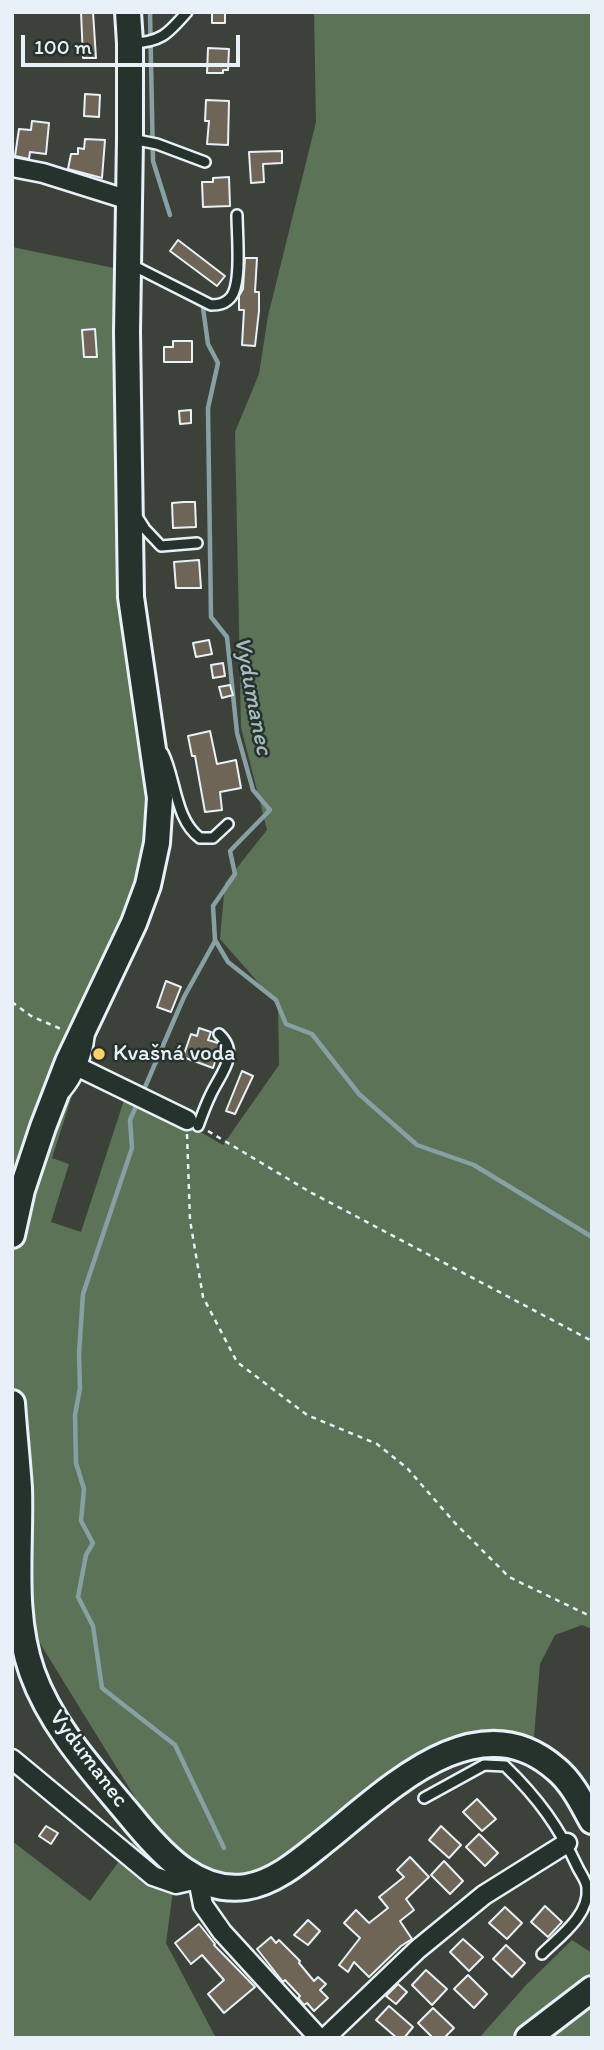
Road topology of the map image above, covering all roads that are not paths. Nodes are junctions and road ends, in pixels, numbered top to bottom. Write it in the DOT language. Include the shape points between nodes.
graph roads {
  1 [pos="128,12"];
  2 [pos="187,12"];
  3 [pos="138,43"];
  4 [pos="137,140"];
  5 [pos="205,162"];
  6 [pos="12,167"];
  7 [pos="129,200"];
  8 [pos="237,215"];
  9 [pos="127,262"];
  10 [pos="130,505"];
  11 [pos="197,543"];
  12 [pos="150,729"];
  13 [pos="228,824"];
  14 [pos="92,1012"];
  15 [pos="219,1034"];
  16 [pos="74,1064"];
  17 [pos="192,1123"];
  18 [pos="12,1235"];
  19 [pos="12,1403"];
  20 [pos="12,1759"];
  21 [pos="424,1798"];
  22 [pos="592,1821"];
  23 [pos="567,1843"];
  24 [pos="198,1880"];
  25 [pos="542,1954"];
  26 [pos="592,1989"];
  27 [pos="319,2038"];
  28 [pos="325,2038"];
  29 [pos="528,2038"];
  1 -- 3 [label="main road"];
  2 -- 3 [label="lane" via="160,39"];
  3 -- 4 [label="main road"];
  4 -- 5 [label="lane"];
  4 -- 7 [label="main road"];
  6 -- 7 [label="street"];
  7 -- 9 [label="main road"];
  8 -- 9 [label="lane" via="237,284 232,297 222,304 211,305"];
  9 -- 10 [label="main road"];
  10 -- 11 [label="lane" via="161,546"];
  10 -- 12 [label="main road" via="131,597"];
  12 -- 13 [label="lane" via="192,832 200,838 213,838"];
  12 -- 14 [label="main road" via="160,798 157,843 134,923"];
  14 -- 16 [label="main road"];
  14 -- 16 [label="lane" via="88,1051"];
  15 -- 17 [label="lane" via="230,1056"];
  16 -- 17 [label="street"];
  16 -- 18 [label="main road" via="50,1110 22,1190"];
  19 -- 24 [label="main road, Vydumanec" via="19,1488 19,1588 32,1672 71,1744 155,1846"];
  20 -- 24 [label="street, Vydumanec" via="153,1876 176,1884"];
  21 -- 23 [label="lane" via="484,1765 505,1766 533,1793"];
  22 -- 24 [label="main road, Vydumanec" via="557,1769 533,1753 508,1744 474,1744 438,1757 292,1867 266,1881 222,1887"];
  23 -- 25 [label="lane" via="587,1888 583,1907 573,1924"];
  23 -- 28 [label="street" via="484,1895 418,1949"];
  24 -- 27 [label="street" via="204,1905 222,1932"];
  26 -- 29 [label="main road"];
}
